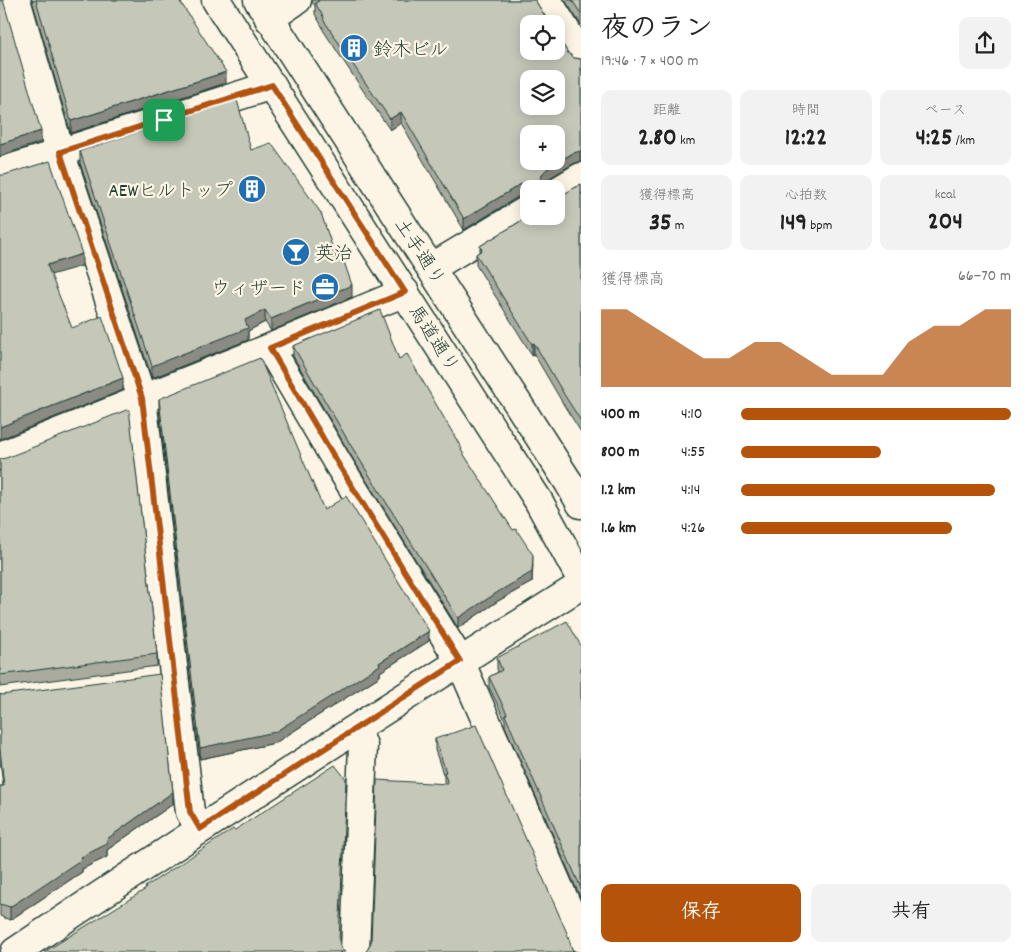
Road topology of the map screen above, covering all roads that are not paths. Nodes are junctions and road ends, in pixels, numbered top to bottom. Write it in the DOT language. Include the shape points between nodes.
graph roads {
  1 [pos="16,0"];
  2 [pos="216,0"];
  3 [pos="297,0"];
  4 [pos="547,0"];
  5 [pos="263,9"];
  6 [pos="581,55"];
  7 [pos="272,85"];
  8 [pos="60,152"];
  9 [pos="0,172"];
  10 [pos="581,177"];
  11 [pos="565,187"];
  12 [pos="520,214"];
  13 [pos="431,268"];
  14 [pos="405,292"];
  15 [pos="270,348"];
  16 [pos="142,398"];
  17 [pos="0,456"];
  18 [pos="581,504"];
  19 [pos="581,579"];
  20 [pos="581,584"];
  21 [pos="460,661"];
  22 [pos="354,730"];
  23 [pos="200,829"];
  24 [pos="581,938"];
  25 [pos="15,952"];
  26 [pos="354,952"];
  1 -- 8 [label="street"];
  2 -- 7 [label="street, 馬道通り"];
  3 -- 5 [label="street"];
  4 -- 6 [label="street"];
  5 -- 13 [label="street, 土手通り"];
  7 -- 8 [label="street"];
  7 -- 14 [label="street, 馬道通り"];
  8 -- 9 [label="street"];
  8 -- 16 [label="street"];
  10 -- 11 [label="street"];
  12 -- 13 [label="street"];
  13 -- 18 [label="street, 土手通り"];
  14 -- 15 [label="street"];
  14 -- 19 [label="street, 馬道通り" via="538,500"];
  15 -- 16 [label="street"];
  15 -- 21 [label="street"];
  16 -- 17 [label="street"];
  16 -- 23 [label="street" via="190,812"];
  20 -- 21 [label="street"];
  21 -- 22 [label="street"];
  21 -- 24 [label="street"];
  22 -- 23 [label="street"];
  22 -- 26 [label="street" via="363,745"];
  23 -- 25 [label="street"];
}
